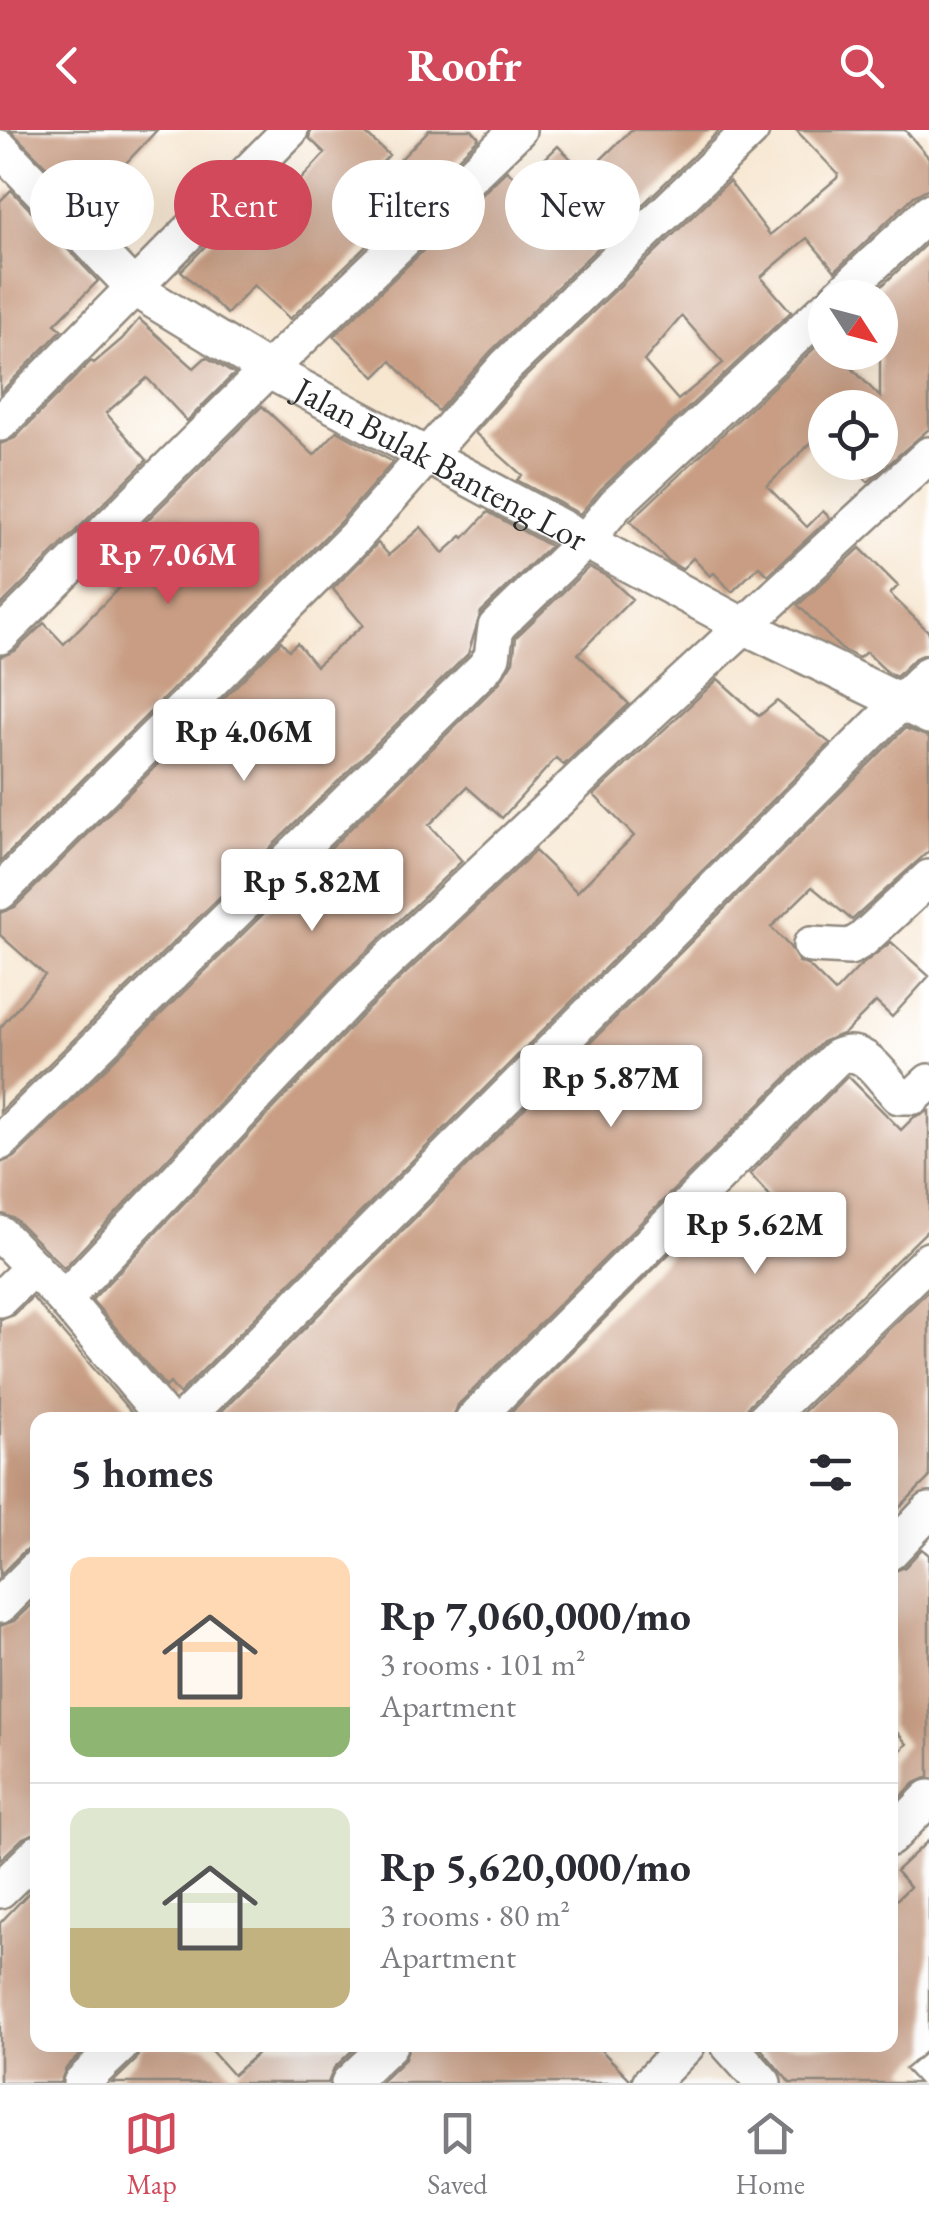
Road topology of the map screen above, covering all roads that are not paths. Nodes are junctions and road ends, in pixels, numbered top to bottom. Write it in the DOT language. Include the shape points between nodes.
graph roads {
  1 [pos="290,130"];
  2 [pos="518,130"];
  3 [pos="751,130"];
  4 [pos="5,164"];
  5 [pos="929,212"];
  6 [pos="856,280"];
  7 [pos="135,289"];
  8 [pos="808,325"];
  9 [pos="268,370"];
  10 [pos="0,424"];
  11 [pos="929,454"];
  12 [pos="431,455"];
  13 [pos="586,539"];
  14 [pos="744,626"];
  15 [pos="0,636"];
  16 [pos="929,674"];
  17 [pos="915,708"];
  18 [pos="929,878"];
  19 [pos="0,892"];
  20 [pos="811,945"];
  21 [pos="929,1082"];
  22 [pos="0,1142"];
  23 [pos="0,1234"];
  24 [pos="929,1260"];
  25 [pos="33,1267"];
  26 [pos="0,1298"];
  27 [pos="64,1299"];
  28 [pos="159,1412"];
  29 [pos="191,1412"];
  30 [pos="481,1412"];
  31 [pos="772,1412"];
  32 [pos="929,1511"];
  33 [pos="898,1544"];
  34 [pos="30,1576"];
  35 [pos="0,1605"];
  36 [pos="929,1798"];
  37 [pos="898,1830"];
  38 [pos="30,1861"];
  39 [pos="0,1890"];
  40 [pos="113,2052"];
  41 [pos="382,2052"];
  42 [pos="680,2052"];
  43 [pos="736,2052"];
  44 [pos="82,2083"];
  45 [pos="349,2083"];
  46 [pos="650,2083"];
  47 [pos="763,2083"];
  1 -- 7 [label="street"];
  2 -- 9 [label="street"];
  3 -- 12 [label="street" via="506,366"];
  4 -- 7 [label="street, Jalan Bulak Banteng Lor"];
  5 -- 6 [label="street"];
  7 -- 9 [label="street, Jalan Bulak Banteng Lor"];
  7 -- 10 [label="street"];
  8 -- 13 [label="street"];
  9 -- 12 [label="street, Jalan Bulak Banteng Lor"];
  9 -- 15 [label="street"];
  11 -- 14 [label="street"];
  12 -- 13 [label="street, Jalan Bulak Banteng Lor"];
  12 -- 19 [label="street"];
  13 -- 14 [label="street, Jalan Bulak Banteng Lor"];
  13 -- 22 [label="street" via="496,627 484,668"];
  14 -- 17 [label="street, Jalan Bulak Banteng Lor"];
  14 -- 27 [label="street" via="354,993"];
  16 -- 17 [label="street"];
  17 -- 29 [label="street"];
  18 -- 20 [label="street" via="862,940"];
  21 -- 30 [label="street" via="914,1096 900,1096 859,1053 837,1057"];
  23 -- 25 [label="street"];
  24 -- 31 [label="street"];
  25 -- 26 [label="street"];
  25 -- 27 [label="street"];
  27 -- 28 [label="street"];
  32 -- 33 [label="street"];
  34 -- 35 [label="street"];
  36 -- 37 [label="street"];
  38 -- 39 [label="street"];
  40 -- 44 [label="street"];
  41 -- 45 [label="street"];
  42 -- 46 [label="street"];
  43 -- 47 [label="street"];
}
